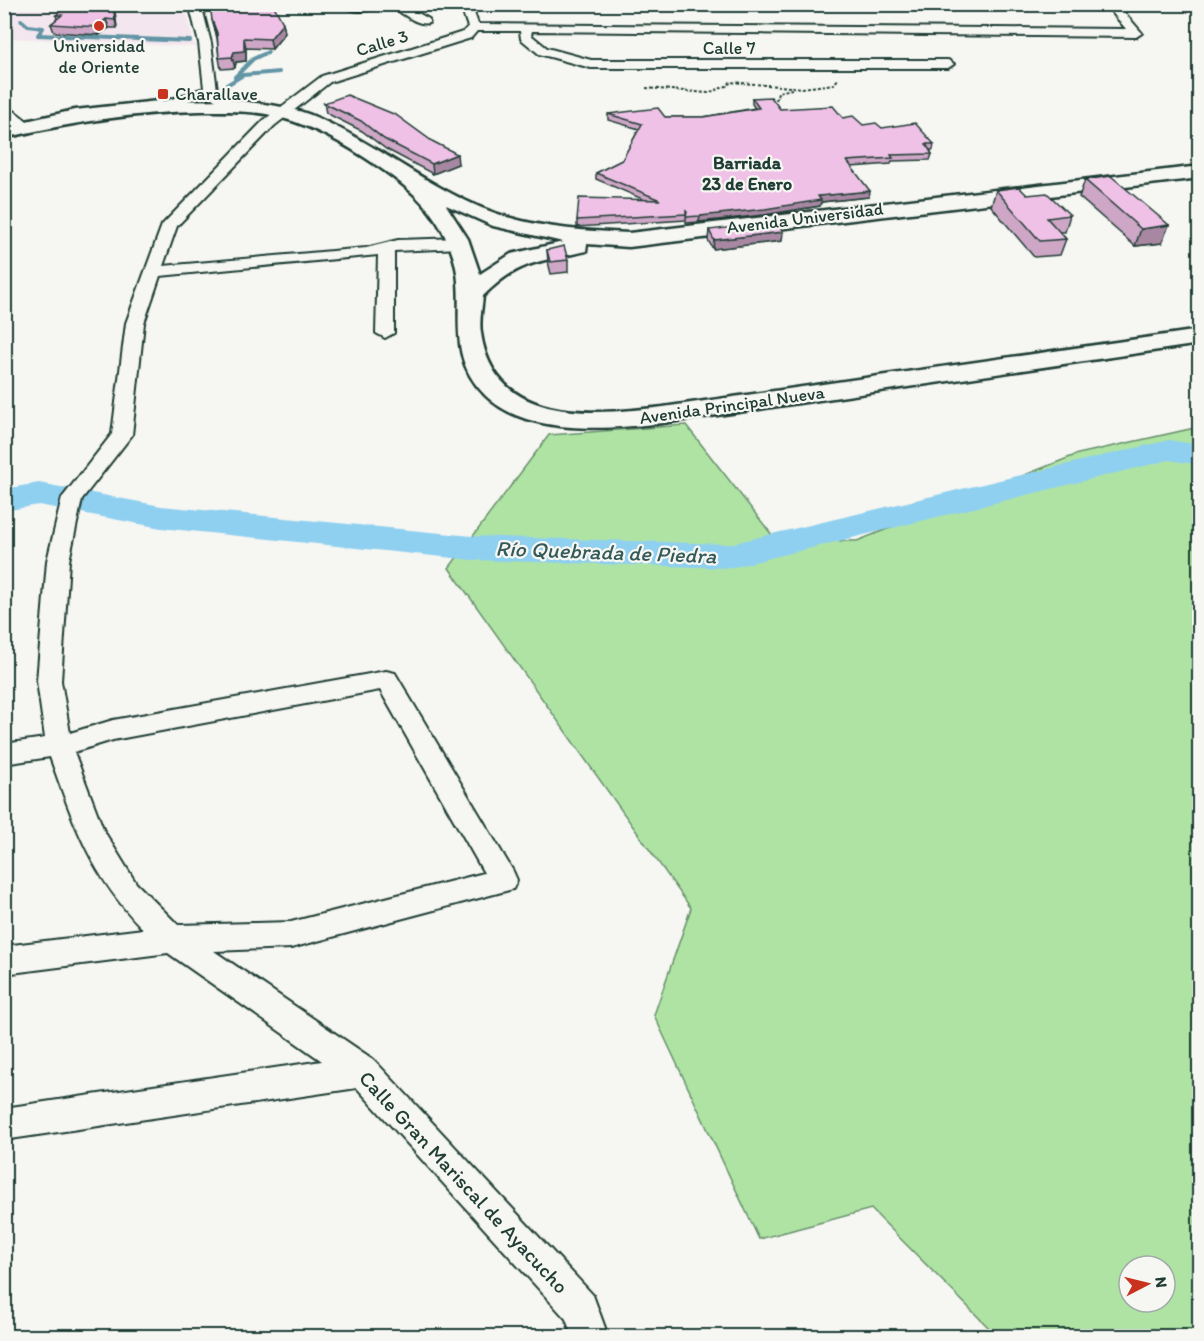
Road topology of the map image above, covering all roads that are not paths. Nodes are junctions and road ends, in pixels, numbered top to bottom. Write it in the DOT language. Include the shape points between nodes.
graph roads {
  1 [pos="195,4"];
  2 [pos="405,4"];
  3 [pos="465,4"];
  4 [pos="1110,4"];
  5 [pos="394,5"];
  6 [pos="378,19"];
  7 [pos="426,21"];
  8 [pos="474,27"];
  9 [pos="526,28"];
  10 [pos="882,31"];
  11 [pos="898,64"];
  12 [pos="948,64"];
  13 [pos="211,90"];
  14 [pos="234,105"];
  15 [pos="4,106"];
  16 [pos="158,106"];
  17 [pos="283,112"];
  18 [pos="26,127"];
  19 [pos="4,132"];
  20 [pos="1200,172"];
  21 [pos="420,186"];
  22 [pos="629,240"];
  23 [pos="460,243"];
  24 [pos="386,248"];
  25 [pos="154,272"];
  26 [pos="471,294"];
  27 [pos="385,333"];
  28 [pos="1200,337"];
  29 [pos="59,746"];
  30 [pos="4,754"];
  31 [pos="172,939"];
  32 [pos="4,960"];
  33 [pos="363,1071"];
  34 [pos="4,1124"];
  35 [pos="590,1336"];
  1 -- 13 [label="street"];
  2 -- 5 [label="street"];
  3 -- 8 [label="street"];
  4 -- 10 [label="street" via="1136,33"];
  5 -- 6 [label="street" via="353,7"];
  5 -- 7 [label="street"];
  8 -- 9 [label="street"];
  8 -- 17 [label="street, Calle 3" via="467,35 326,79"];
  9 -- 10 [label="street"];
  9 -- 11 [label="street, Calle 7" via="525,36 543,51 591,64"];
  10 -- 11 [label="street"];
  11 -- 12 [label="street, Calle 7"];
  13 -- 14 [label="street" via="214,96"];
  13 -- 16 [label="street"];
  14 -- 16 [label="highway"];
  14 -- 17 [label="highway"];
  15 -- 18 [label="street"];
  16 -- 18 [label="highway"];
  17 -- 21 [label="highway" via="310,121 371,153"];
  17 -- 25 [label="street, Calle Gran Mariscal de Ayacucho" via="170,225"];
  18 -- 19 [label="highway"];
  20 -- 22 [label="highway, Avenida Universidad"];
  21 -- 22 [label="highway, Avenida Universidad" via="500,222 566,236"];
  21 -- 23 [label="highway, Avenida Principal Nueva"];
  22 -- 26 [label="highway" via="556,249 518,259 503,265"];
  23 -- 24 [label="street"];
  23 -- 26 [label="highway, Avenida Principal Nueva"];
  24 -- 25 [label="street"];
  24 -- 27 [label="street"];
  25 -- 29 [label="street, Calle Gran Mariscal de Ayacucho" via="135,323 122,435 72,498 58,561 49,681"];
  26 -- 28 [label="highway, Avenida Principal Nueva" via="469,335 478,371 504,400 532,413 612,422"];
  29 -- 30 [label="street"];
  29 -- 31 [label="street, Calle Gran Mariscal de Ayacucho" via="92,836 126,892"];
  29 -- 31 [label="street" via="113,730 386,680 503,880 291,935"];
  31 -- 32 [label="street"];
  31 -- 33 [label="street, Calle Gran Mariscal de Ayacucho"];
  33 -- 34 [label="street"];
  33 -- 35 [label="street, Calle Gran Mariscal de Ayacucho" via="580,1308"];
}
